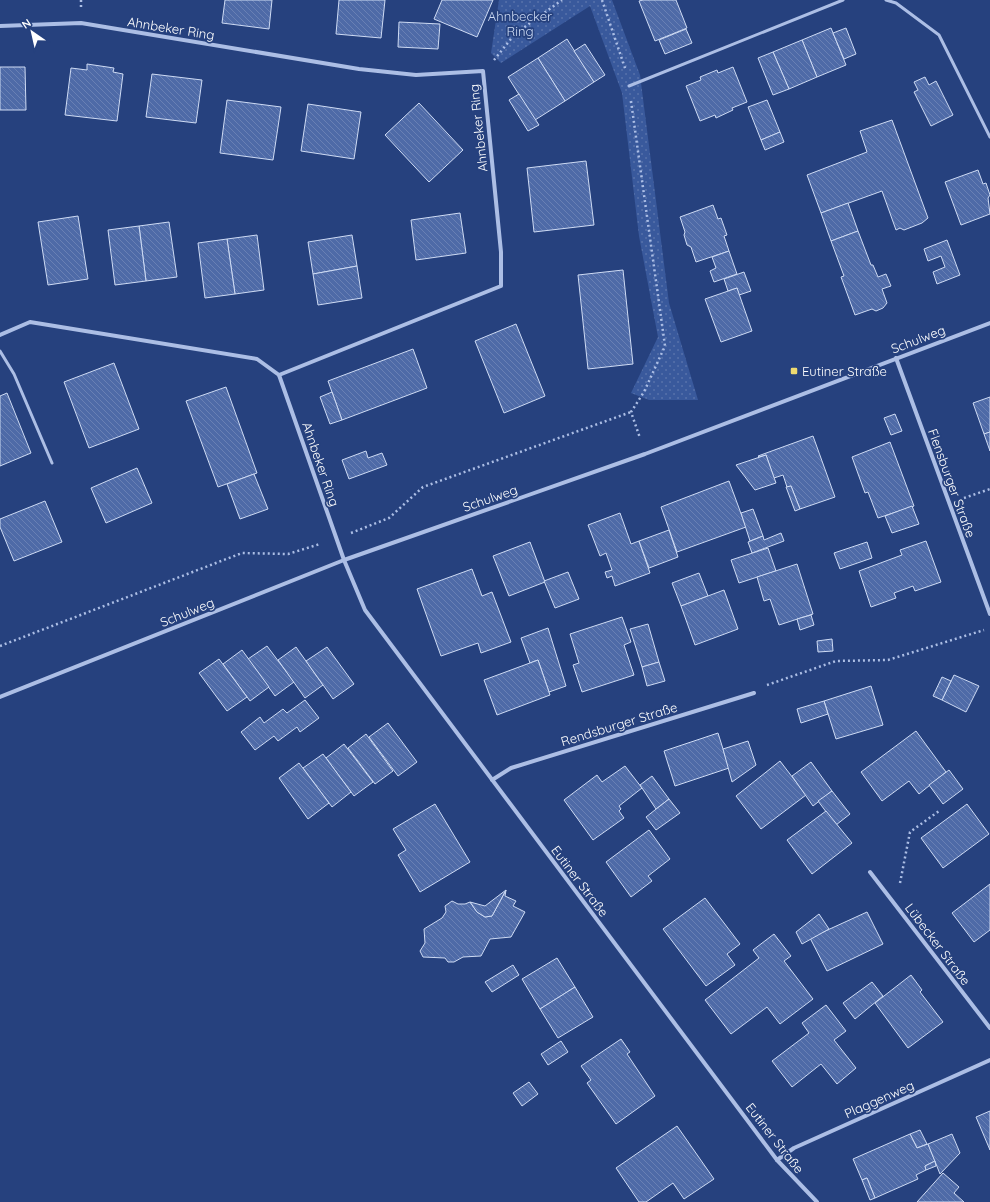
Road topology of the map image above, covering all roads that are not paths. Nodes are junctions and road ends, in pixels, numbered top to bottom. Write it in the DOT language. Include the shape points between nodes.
graph roads {
  1 [pos="843,0"];
  2 [pos="886,0"];
  3 [pos="0,26"];
  4 [pos="629,86"];
  5 [pos="990,137"];
  6 [pos="990,323"];
  7 [pos="0,335"];
  8 [pos="0,351"];
  9 [pos="896,358"];
  10 [pos="279,375"];
  11 [pos="52,463"];
  12 [pos="344,560"];
  13 [pos="990,614"];
  14 [pos="754,693"];
  15 [pos="0,697"];
  16 [pos="492,780"];
  17 [pos="870,872"];
  18 [pos="990,1028"];
  19 [pos="990,1060"];
  20 [pos="777,1160"];
  21 [pos="817,1202"];
  1 -- 4 [label="lane"];
  2 -- 5 [label="lane" via="896,3 939,35"];
  3 -- 10 [label="street, Ahnbeker Ring" via="81,23 359,69 416,75 482,71 501,252 501,286"];
  6 -- 9 [label="street, Schulweg"];
  7 -- 10 [label="street" via="30,322 257,359"];
  8 -- 11 [label="lane" via="14,374"];
  9 -- 12 [label="street, Schulweg" via="645,454"];
  9 -- 13 [label="street, Flensburger Straße"];
  10 -- 12 [label="street, Ahnbeker Ring"];
  12 -- 15 [label="street, Schulweg"];
  12 -- 16 [label="street, Eutiner Straße" via="365,610"];
  14 -- 16 [label="street, Rendsburger Straße" via="511,768"];
  16 -- 20 [label="street, Eutiner Straße"];
  17 -- 18 [label="street, Lübecker Straße"];
  19 -- 20 [label="street, Plaggenweg" via="794,1148"];
  20 -- 21 [label="street, Eutiner Straße"];
}
